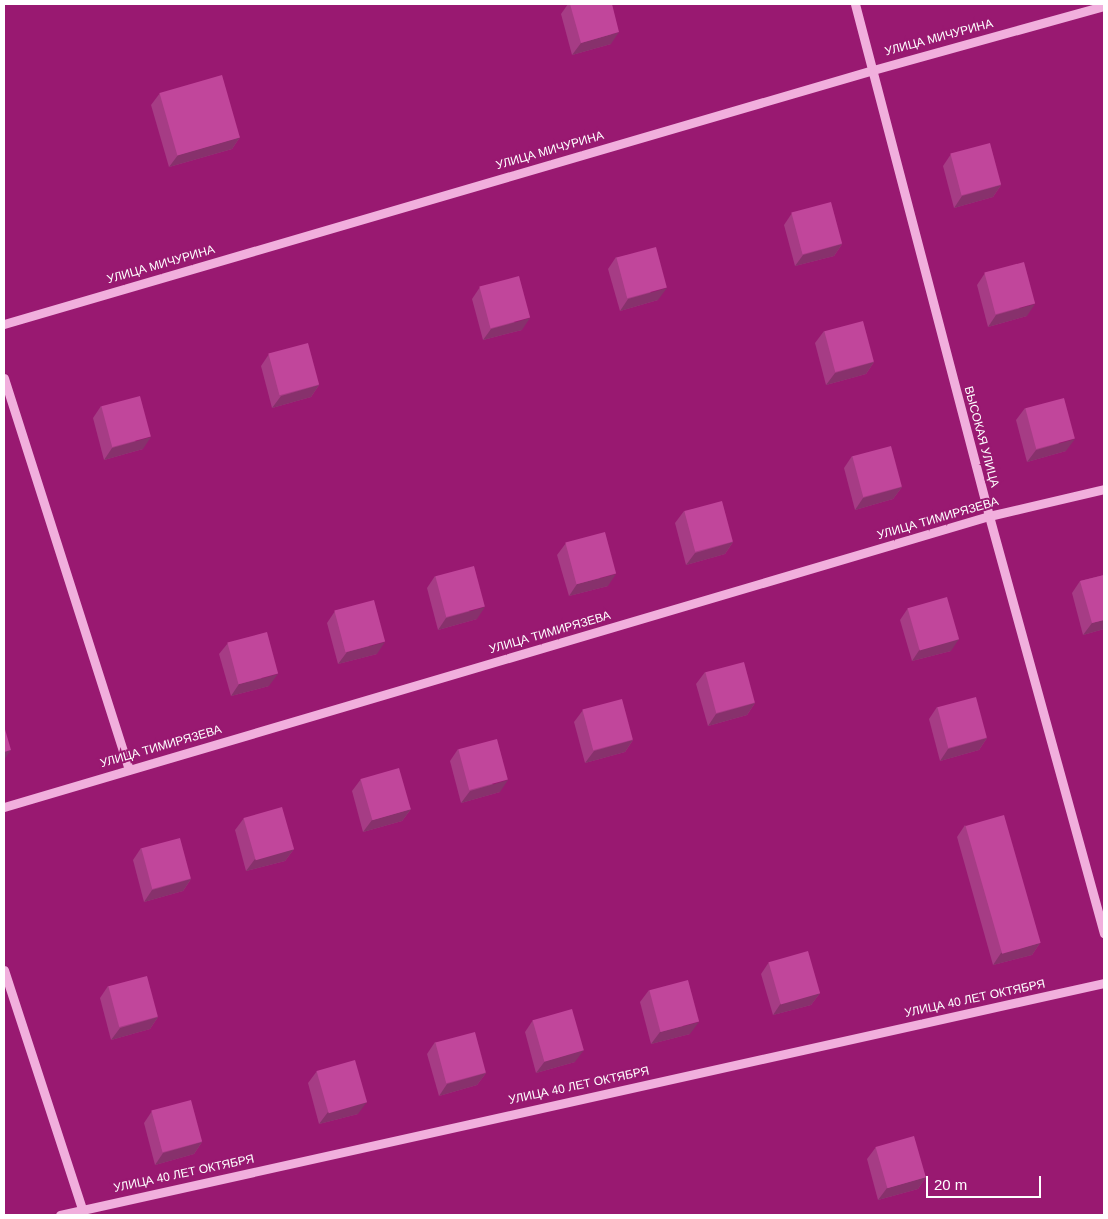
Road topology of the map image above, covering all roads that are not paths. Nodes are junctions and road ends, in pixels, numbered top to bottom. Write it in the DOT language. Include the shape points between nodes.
graph roads {
  1 [pos="854,4"];
  2 [pos="1104,6"];
  3 [pos="873,70"];
  4 [pos="4,324"];
  5 [pos="4,378"];
  6 [pos="1104,489"];
  7 [pos="988,516"];
  8 [pos="129,770"];
  9 [pos="4,807"];
  10 [pos="1104,933"];
  11 [pos="4,970"];
  12 [pos="1104,983"];
  13 [pos="82,1209"];
  14 [pos="60,1215"];
  1 -- 3 [label="street, ВЫСОКАЯ УЛИЦА"];
  2 -- 3 [label="street, УЛИЦА МИЧУРИНА"];
  3 -- 4 [label="street, УЛИЦА МИЧУРИНА"];
  3 -- 7 [label="street, ВЫСОКАЯ УЛИЦА"];
  5 -- 8 [label="street"];
  6 -- 7 [label="street, УЛИЦА ТИМИРЯЗЕВА"];
  7 -- 8 [label="street, УЛИЦА ТИМИРЯЗЕВА"];
  7 -- 10 [label="street, ВЫСОКАЯ УЛИЦА"];
  8 -- 9 [label="street, УЛИЦА ТИМИРЯЗЕВА"];
  11 -- 13 [label="street"];
  12 -- 13 [label="street, УЛИЦА 40 ЛЕТ ОКТЯБРЯ"];
  13 -- 14 [label="street, УЛИЦА 40 ЛЕТ ОКТЯБРЯ"];
}
